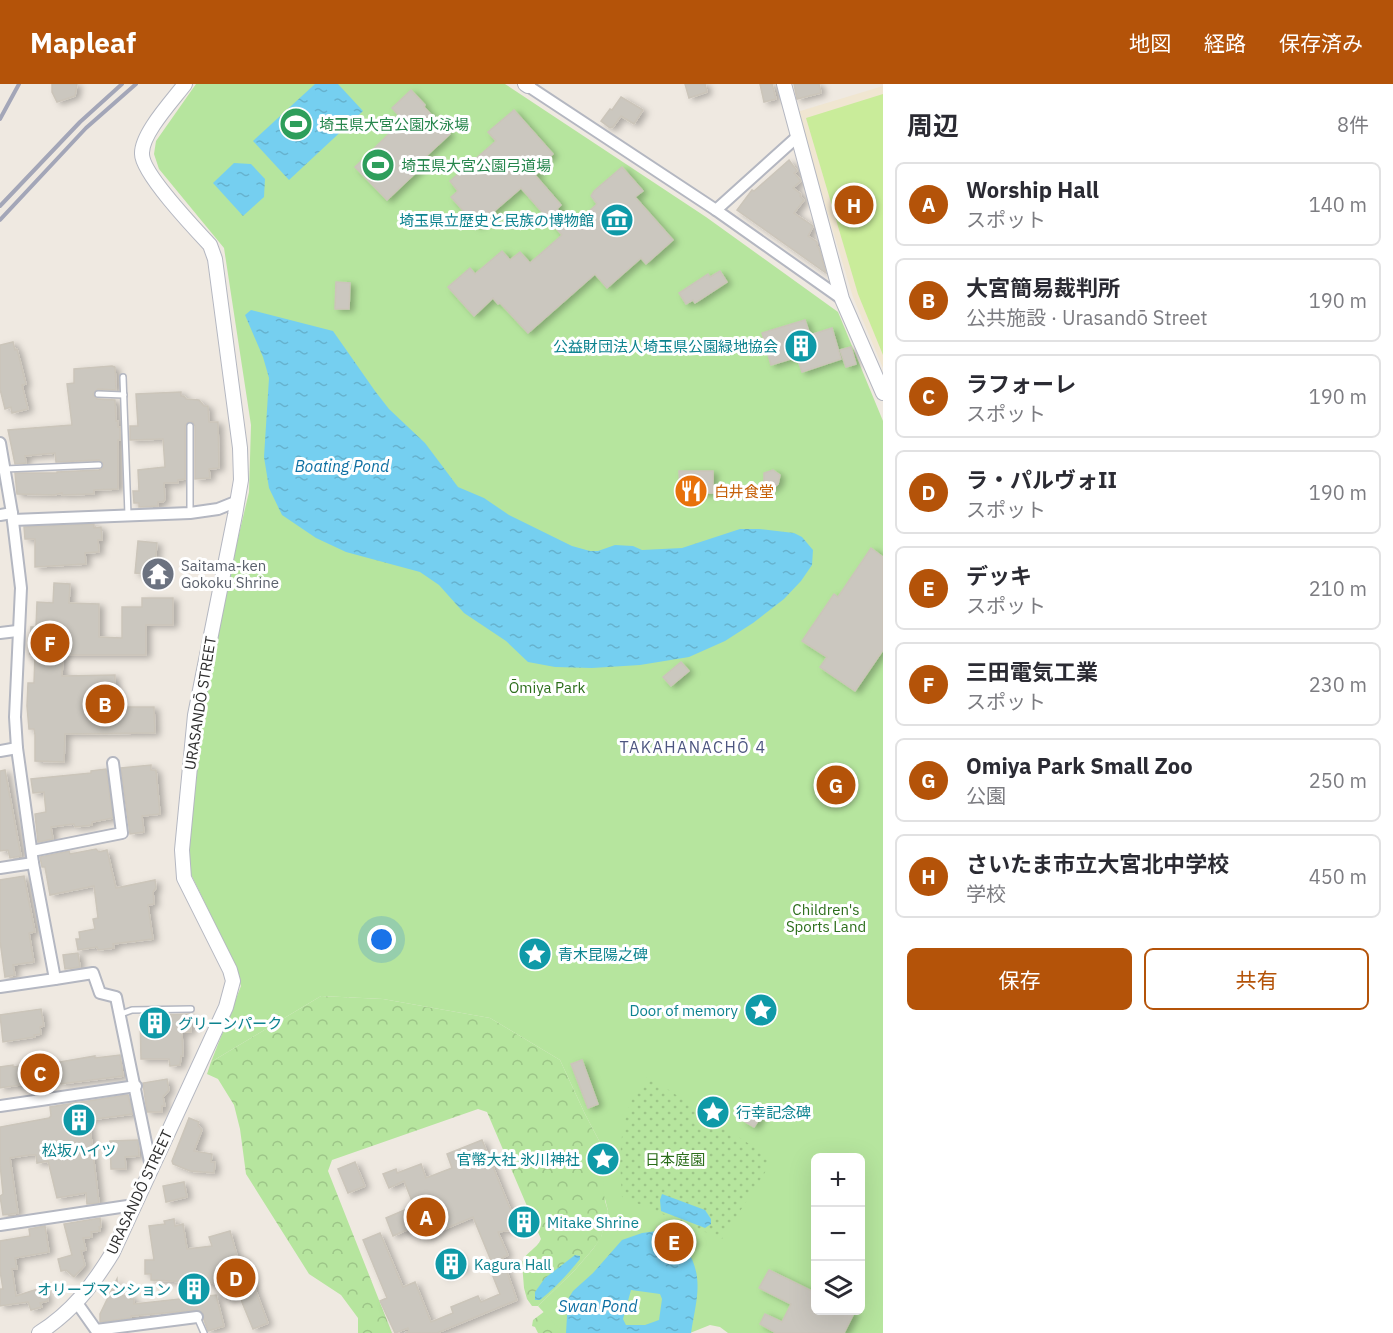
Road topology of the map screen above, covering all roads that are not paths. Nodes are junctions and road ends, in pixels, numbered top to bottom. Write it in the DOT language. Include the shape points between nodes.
graph roads {
  1 [pos="185,84"];
  2 [pos="529,84"];
  3 [pos="784,84"];
  4 [pos="798,136"];
  5 [pos="716,210"];
  6 [pos="842,299"];
  7 [pos="123,377"];
  8 [pos="883,393"];
  9 [pos="98,394"];
  10 [pos="124,395"];
  11 [pos="190,426"];
  12 [pos="0,443"];
  13 [pos="99,465"];
  14 [pos="4,469"];
  15 [pos="237,501"];
  16 [pos="190,513"];
  17 [pos="0,515"];
  18 [pos="128,515"];
  19 [pos="13,516"];
  20 [pos="17,631"];
  21 [pos="0,633"];
  22 [pos="17,748"];
  23 [pos="0,751"];
  24 [pos="113,763"];
  25 [pos="32,851"];
  26 [pos="33,863"];
  27 [pos="0,868"];
  28 [pos="55,979"];
  29 [pos="0,987"];
  30 [pos="191,1009"];
  31 [pos="121,1014"];
  32 [pos="136,1086"];
  33 [pos="0,1106"];
  34 [pos="151,1167"];
  35 [pos="134,1204"];
  36 [pos="0,1225"];
  37 [pos="77,1303"];
  38 [pos="197,1317"];
  39 [pos="39,1333"];
  40 [pos="204,1333"];
  1 -- 15 [label="street, URASANDŌ STREET" via="145,140 141,153 152,178 210,245 215,259 240,448"];
  2 -- 5 [label="street"];
  3 -- 4 [label="street"];
  4 -- 5 [label="street"];
  4 -- 6 [label="street"];
  5 -- 6 [label="street"];
  6 -- 8 [label="street"];
  7 -- 10 [label="lane"];
  9 -- 10 [label="lane"];
  10 -- 18 [label="lane"];
  11 -- 16 [label="lane"];
  12 -- 14 [label="street"];
  13 -- 14 [label="lane"];
  14 -- 19 [label="street"];
  15 -- 16 [label="street" via="218,509"];
  15 -- 34 [label="street, URASANDŌ STREET" via="195,715 182,850 184,878 233,981 226,1007"];
  16 -- 18 [label="street"];
  17 -- 19 [label="street"];
  18 -- 19 [label="street"];
  19 -- 20 [label="street" via="21,588"];
  20 -- 21 [label="street"];
  20 -- 22 [label="street"];
  22 -- 23 [label="street"];
  22 -- 25 [label="street"];
  24 -- 25 [label="street" via="122,833"];
  25 -- 26 [label="street"];
  26 -- 27 [label="street"];
  26 -- 28 [label="street"];
  28 -- 29 [label="street"];
  28 -- 31 [label="street" via="93,973 100,993 116,997"];
  30 -- 31 [label="lane" via="132,1010"];
  31 -- 32 [label="street"];
  32 -- 33 [label="street"];
  32 -- 34 [label="street"];
  34 -- 35 [label="street, URASANDŌ STREET"];
  35 -- 36 [label="street"];
  35 -- 37 [label="street, URASANDŌ STREET" via="113,1252"];
  37 -- 38 [label="street" via="96,1330"];
  37 -- 39 [label="street, URASANDŌ STREET"];
  38 -- 40 [label="lane"];
}
